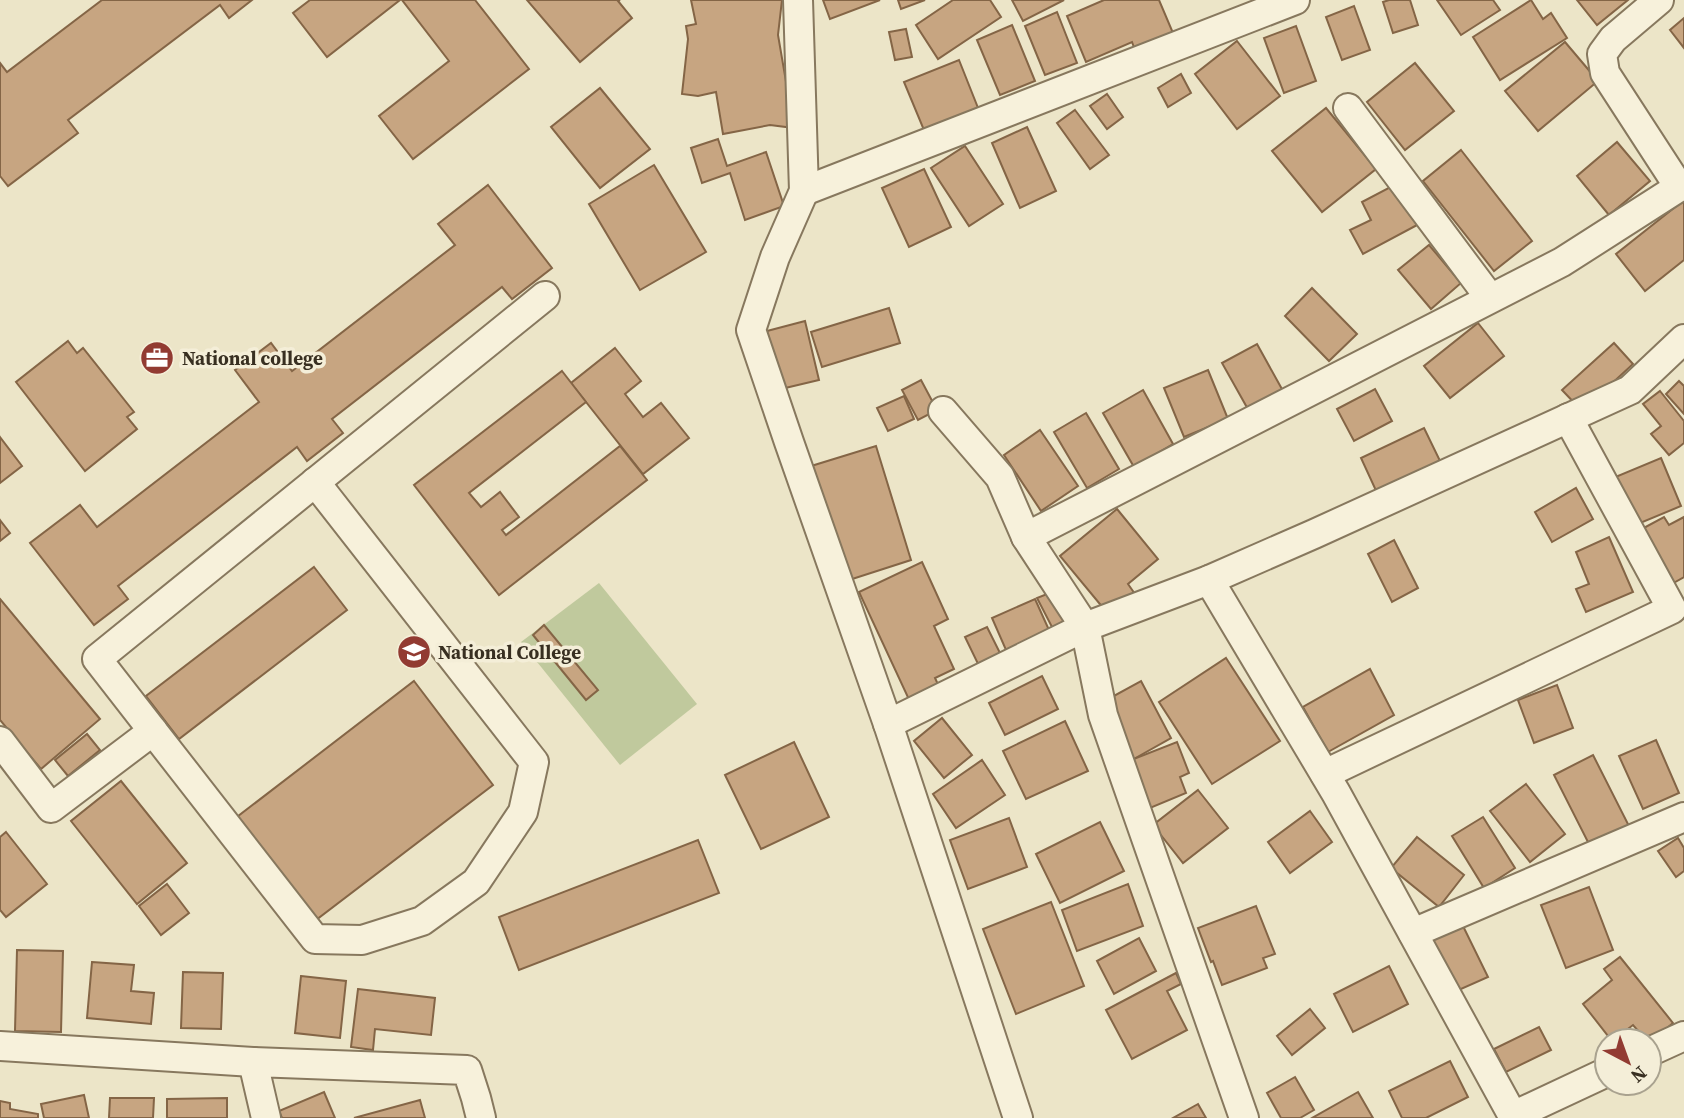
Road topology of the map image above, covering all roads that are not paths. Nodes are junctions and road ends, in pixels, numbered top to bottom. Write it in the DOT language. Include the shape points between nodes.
graph roads {
  1 [pos="798,0"];
  2 [pos="1295,0"];
  3 [pos="1659,0"];
  4 [pos="1237,10"];
  5 [pos="1348,108"];
  6 [pos="1682,186"];
  7 [pos="804,191"];
  8 [pos="545,296"];
  9 [pos="1490,298"];
  10 [pos="1684,339"];
  11 [pos="943,411"];
  12 [pos="1568,418"];
  13 [pos="315,482"];
  14 [pos="1026,537"];
  15 [pos="1209,580"];
  16 [pos="1085,627"];
  17 [pos="888,724"];
  18 [pos="153,731"];
  19 [pos="0,741"];
  20 [pos="1325,774"];
  21 [pos="1684,817"];
  22 [pos="1413,933"];
  23 [pos="1684,1036"];
  24 [pos="0,1046"];
  25 [pos="1663,1046"];
  26 [pos="253,1062"];
  27 [pos="1593,1079"];
  28 [pos="1513,1117"];
  29 [pos="266,1118"];
  30 [pos="481,1118"];
  31 [pos="1018,1118"];
  32 [pos="1244,1118"];
  1 -- 7 [label="street"];
  2 -- 4 [label="street"];
  3 -- 6 [label="street" via="1613,38 1602,54 1605,73"];
  4 -- 7 [label="street"];
  5 -- 9 [label="street"];
  6 -- 9 [label="street" via="1562,262"];
  7 -- 17 [label="street" via="775,257 751,330"];
  8 -- 13 [label="street"];
  9 -- 14 [label="street"];
  10 -- 12 [label="street" via="1630,390"];
  11 -- 14 [label="street" via="1000,477"];
  12 -- 15 [label="street"];
  12 -- 20 [label="street" via="1672,609"];
  13 -- 18 [label="street" via="97,659"];
  13 -- 18 [label="street" via="534,762 523,812 476,882 422,921 362,940 315,939"];
  14 -- 16 [label="street"];
  15 -- 16 [label="street"];
  15 -- 20 [label="street"];
  16 -- 17 [label="street"];
  16 -- 32 [label="street" via="1102,715"];
  17 -- 31 [label="street"];
  18 -- 19 [label="street" via="51,808"];
  20 -- 22 [label="street"];
  21 -- 22 [label="street"];
  22 -- 28 [label="street"];
  23 -- 25 [label="street"];
  24 -- 26 [label="street"];
  26 -- 29 [label="street"];
  26 -- 30 [label="street" via="467,1070"];
  27 -- 28 [label="street"];
}
